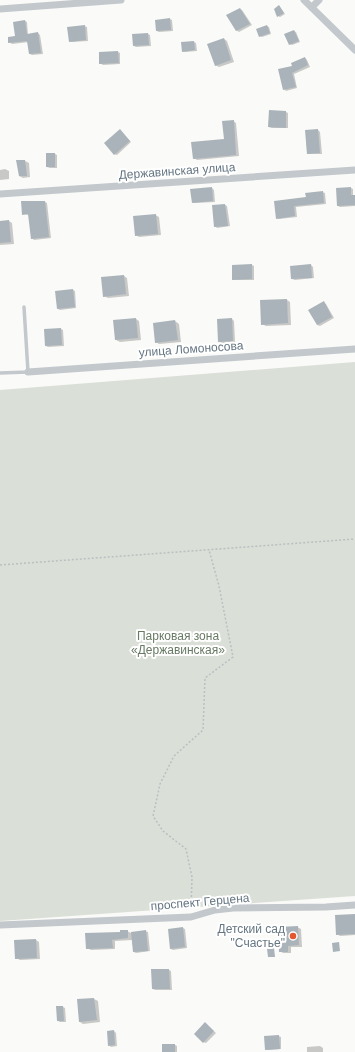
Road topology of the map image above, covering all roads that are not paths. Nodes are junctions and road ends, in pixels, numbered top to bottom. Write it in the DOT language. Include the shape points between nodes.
graph roads {
  1 [pos="121,0"];
  2 [pos="304,0"];
  3 [pos="319,0"];
  4 [pos="312,8"];
  5 [pos="0,9"];
  6 [pos="355,50"];
  7 [pos="355,170"];
  8 [pos="0,194"];
  9 [pos="24,307"];
  10 [pos="355,349"];
  11 [pos="28,372"];
  12 [pos="0,373"];
  13 [pos="355,906"];
  14 [pos="0,925"];
  1 -- 5 [label="street"];
  2 -- 4 [label="street"];
  3 -- 4 [label="street"];
  4 -- 6 [label="street"];
  7 -- 8 [label="street, Державинская улица"];
  9 -- 11 [label="lane"];
  10 -- 11 [label="street, улица Ломоносова"];
  11 -- 12 [label="lane"];
  13 -- 14 [label="street, проспект Герцена" via="233,908 191,917"];
}
